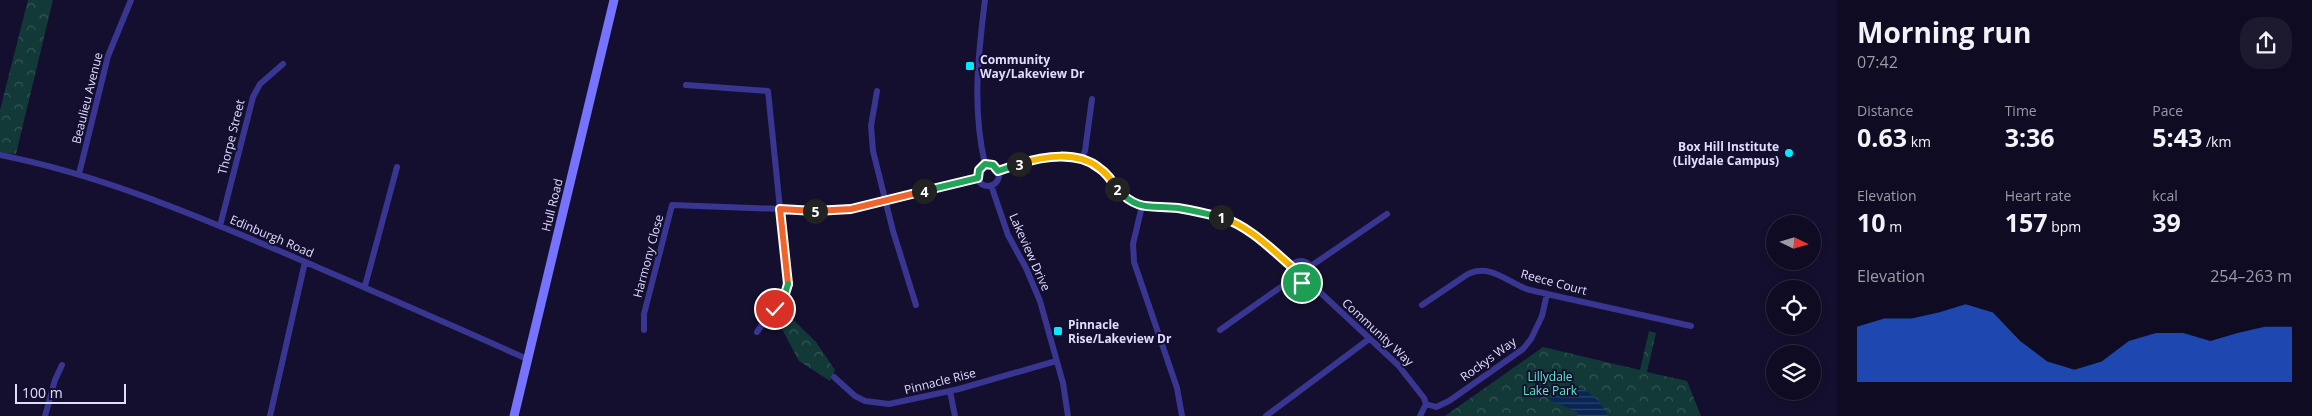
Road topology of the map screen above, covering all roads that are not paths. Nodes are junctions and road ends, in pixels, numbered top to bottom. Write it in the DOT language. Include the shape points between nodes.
graph roads {
  1 [pos="131,0"];
  2 [pos="614,0"];
  3 [pos="985,0"];
  4 [pos="283,64"];
  5 [pos="686,85"];
  6 [pos="877,91"];
  7 [pos="1092,99"];
  8 [pos="0,155"];
  9 [pos="1081,159"];
  10 [pos="985,164"];
  11 [pos="396,167"];
  12 [pos="998,171"];
  13 [pos="79,174"];
  14 [pos="978,178"];
  15 [pos="991,185"];
  16 [pos="885,201"];
  17 [pos="1142,206"];
  18 [pos="780,209"];
  19 [pos="1387,214"];
  20 [pos="220,226"];
  21 [pos="305,262"];
  22 [pos="1311,266"];
  23 [pos="1292,267"];
  24 [pos="1292,278"];
  25 [pos="1308,281"];
  26 [pos="365,286"];
  27 [pos="1547,294"];
  28 [pos="916,305"];
  29 [pos="1422,305"];
  30 [pos="1691,326"];
  31 [pos="644,330"];
  32 [pos="1220,330"];
  33 [pos="756,332"];
  34 [pos="1369,339"];
  35 [pos="528,359"];
  36 [pos="1056,361"];
  37 [pos="62,365"];
  38 [pos="834,377"];
  39 [pos="950,391"];
  40 [pos="1426,404"];
  41 [pos="45,416"];
  42 [pos="270,416"];
  43 [pos="514,416"];
  44 [pos="955,416"];
  45 [pos="1068,416"];
  46 [pos="1182,416"];
  47 [pos="1266,416"];
  48 [pos="1420,416"];
  1 -- 13 [label="street, Beaulieu Avenue" via="108,56"];
  2 -- 35 [label="main road, Hull Road"];
  3 -- 10 [label="street" via="976,99"];
  4 -- 20 [label="street, Thorpe Street" via="260,84 253,97"];
  5 -- 18 [label="street" via="768,90"];
  6 -- 16 [label="street" via="871,126 873,151"];
  7 -- 9 [label="street"];
  8 -- 13 [label="street, Edinburgh Road"];
  9 -- 12 [label="street" via="1030,160"];
  9 -- 17 [label="street" via="1098,167 1126,197"];
  10 -- 12 [label="street" via="993,165"];
  10 -- 14 [label="street" via="979,170"];
  11 -- 26 [label="street"];
  12 -- 15 [label="street" via="998,179"];
  13 -- 20 [label="street, Edinburgh Road"];
  14 -- 15 [label="street" via="982,184"];
  14 -- 16 [label="street"];
  15 -- 36 [label="street, Lakeview Drive" via="1008,235 1033,284"];
  16 -- 18 [label="street" via="834,211"];
  16 -- 28 [label="street"];
  17 -- 23 [label="street" via="1179,208 1233,222 1255,234"];
  17 -- 46 [label="street" via="1133,244 1134,262 1177,388"];
  18 -- 31 [label="street, Harmony Close" via="672,205 644,314"];
  18 -- 33 [label="street" via="788,288"];
  19 -- 22 [label="street"];
  20 -- 21 [label="street, Edinburgh Road"];
  21 -- 26 [label="street, Edinburgh Road"];
  21 -- 42 [label="street"];
  22 -- 23 [label="street" via="1305,261"];
  22 -- 25 [label="street"];
  23 -- 24 [label="street"];
  24 -- 25 [label="street" via="1297,282"];
  24 -- 32 [label="street"];
  25 -- 34 [label="street, Community Way"];
  26 -- 35 [label="street, Edinburgh Road"];
  27 -- 29 [label="street, Reece Court" via="1493,272 1477,270"];
  27 -- 30 [label="street, Reece Court"];
  27 -- 40 [label="street, Rockys Way" via="1538,328 1523,349 1449,401 1436,407"];
  34 -- 40 [label="street, Community Way" via="1408,375"];
  34 -- 47 [label="street"];
  35 -- 43 [label="main road, Hull Road"];
  36 -- 39 [label="street, Pinnacle Rise"];
  36 -- 45 [label="street, Lakeview Drive"];
  37 -- 41 [label="street" via="54,380"];
  38 -- 39 [label="street, Pinnacle Rise" via="855,396 876,404 904,402"];
  39 -- 44 [label="street"];
  40 -- 48 [label="street"];
}
